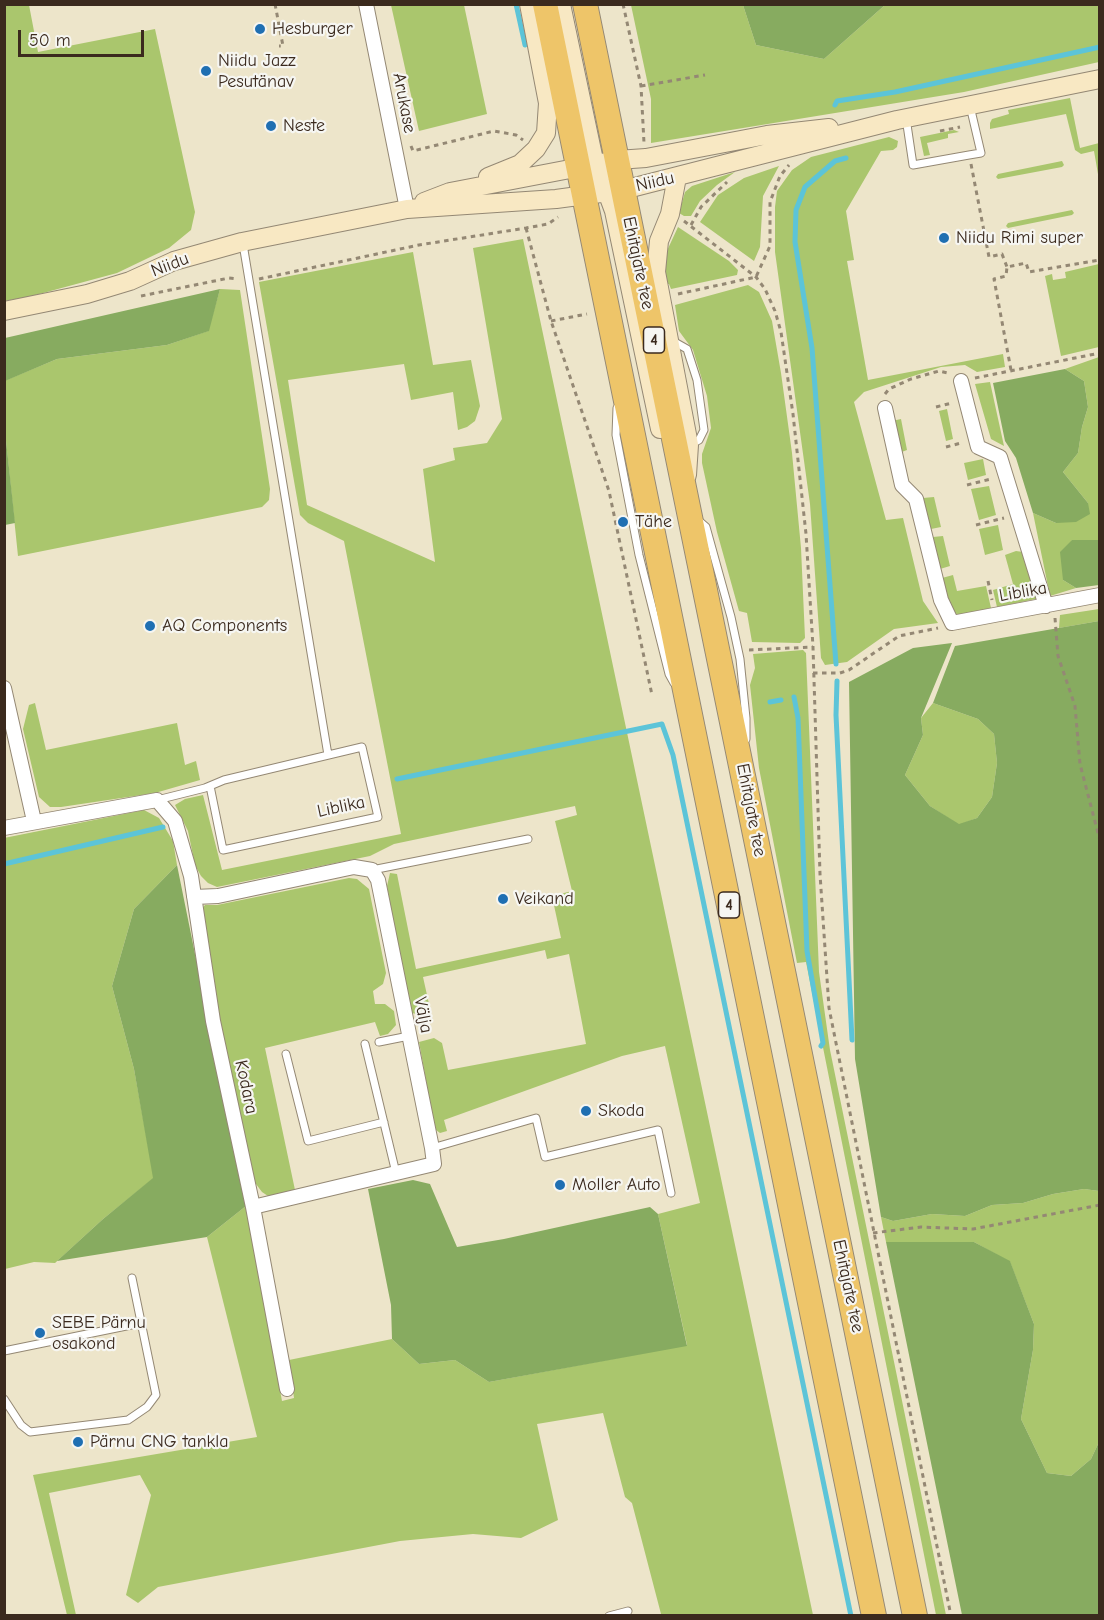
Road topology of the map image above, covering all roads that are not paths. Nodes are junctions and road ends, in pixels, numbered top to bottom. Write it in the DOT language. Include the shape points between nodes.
graph roads {
  1 [pos="366,4"];
  2 [pos="529,4"];
  3 [pos="545,4"];
  4 [pos="561,4"];
  5 [pos="585,4"];
  6 [pos="1100,79"];
  7 [pos="970,106"];
  8 [pos="901,119"];
  9 [pos="595,165"];
  10 [pos="677,177"];
  11 [pos="450,192"];
  12 [pos="607,192"];
  13 [pos="407,209"];
  14 [pos="242,242"];
  15 [pos="4,311"];
  16 [pos="961,381"];
  17 [pos="885,408"];
  18 [pos="688,502"];
  19 [pos="1100,595"];
  20 [pos="1050,606"];
  21 [pos="4,688"];
  22 [pos="728,695"];
  23 [pos="328,755"];
  24 [pos="745,780"];
  25 [pos="210,786"];
  26 [pos="157,800"];
  27 [pos="34,821"];
  28 [pos="4,828"];
  29 [pos="528,839"];
  30 [pos="372,870"];
  31 [pos="194,897"];
  32 [pos="409,1036"];
  33 [pos="379,1042"];
  34 [pos="365,1044"];
  35 [pos="286,1054"];
  36 [pos="384,1122"];
  37 [pos="432,1148"];
  38 [pos="396,1173"];
  39 [pos="671,1193"];
  40 [pos="253,1207"];
  41 [pos="132,1278"];
  42 [pos="141,1323"];
  43 [pos="5,1349"];
  44 [pos="287,1389"];
  45 [pos="4,1399"];
  46 [pos="628,1611"];
  47 [pos="609,1616"];
  48 [pos="874,1616"];
  49 [pos="915,1616"];
  1 -- 13 [label="street, Arukase"];
  2 -- 11 [label="street" via="548,103 546,133 520,164"];
  3 -- 9 [label="highway, Ehitajate tee / 4"];
  4 -- 9 [label="street"];
  5 -- 9 [label="highway, Ehitajate tee / 4"];
  6 -- 7 [label="street, Niidu"];
  7 -- 8 [label="street, Niidu"];
  7 -- 8 [label="lane" via="981,153 913,165"];
  8 -- 9 [label="street, Niidu" via="767,135"];
  8 -- 10 [label="street, Niidu"];
  9 -- 11 [label="street, Niidu"];
  9 -- 12 [label="highway, Ehitajate tee / 4"];
  9 -- 12 [label="highway, Ehitajate tee / 4"];
  10 -- 12 [label="street, Niidu"];
  10 -- 18 [label="street" via="670,214 659,241 656,272 689,445"];
  11 -- 13 [label="street, Niidu"];
  12 -- 13 [label="street, Niidu"];
  12 -- 18 [label="highway, Ehitajate tee / 4"];
  12 -- 22 [label="street" via="712,676"];
  12 -- 48 [label="highway, Ehitajate tee / 4" via="618,360"];
  13 -- 14 [label="street, Niidu"];
  14 -- 15 [label="street, Niidu" via="174,261 130,281 87,294"];
  14 -- 23 [label="lane"];
  16 -- 20 [label="street" via="978,447 1000,457"];
  17 -- 20 [label="street, Liblika" via="902,484 916,498 941,600 952,623"];
  18 -- 22 [label="highway, Ehitajate tee / 4"];
  18 -- 24 [label="lane" via="706,527 732,617 746,718"];
  19 -- 20 [label="street, Liblika"];
  21 -- 27 [label="street"];
  22 -- 24 [label="highway, Ehitajate tee / 4"];
  23 -- 25 [label="lane, Liblika"];
  23 -- 25 [label="lane, Liblika" via="362,747 378,817 223,850"];
  24 -- 49 [label="highway, Ehitajate tee / 4"];
  25 -- 26 [label="lane, Liblika"];
  26 -- 27 [label="street, Liblika"];
  26 -- 31 [label="street, Kodara" via="175,821"];
  27 -- 28 [label="street, Liblika"];
  29 -- 30 [label="lane"];
  30 -- 31 [label="street" via="354,867 218,896"];
  30 -- 32 [label="street, Välja" via="378,880"];
  31 -- 40 [label="street, Kodara" via="213,1021"];
  32 -- 33 [label="lane"];
  32 -- 37 [label="street, Välja"];
  34 -- 36 [label="lane"];
  35 -- 36 [label="lane" via="308,1141"];
  36 -- 38 [label="lane"];
  37 -- 38 [label="street" via="434,1164"];
  37 -- 39 [label="lane" via="536,1118 545,1157 658,1130"];
  38 -- 40 [label="street"];
  40 -- 44 [label="street, Kodara"];
  41 -- 42 [label="lane"];
  42 -- 43 [label="lane"];
  42 -- 45 [label="lane" via="156,1395 128,1420 30,1431 21,1425"];
  46 -- 47 [label="lane"];
}
